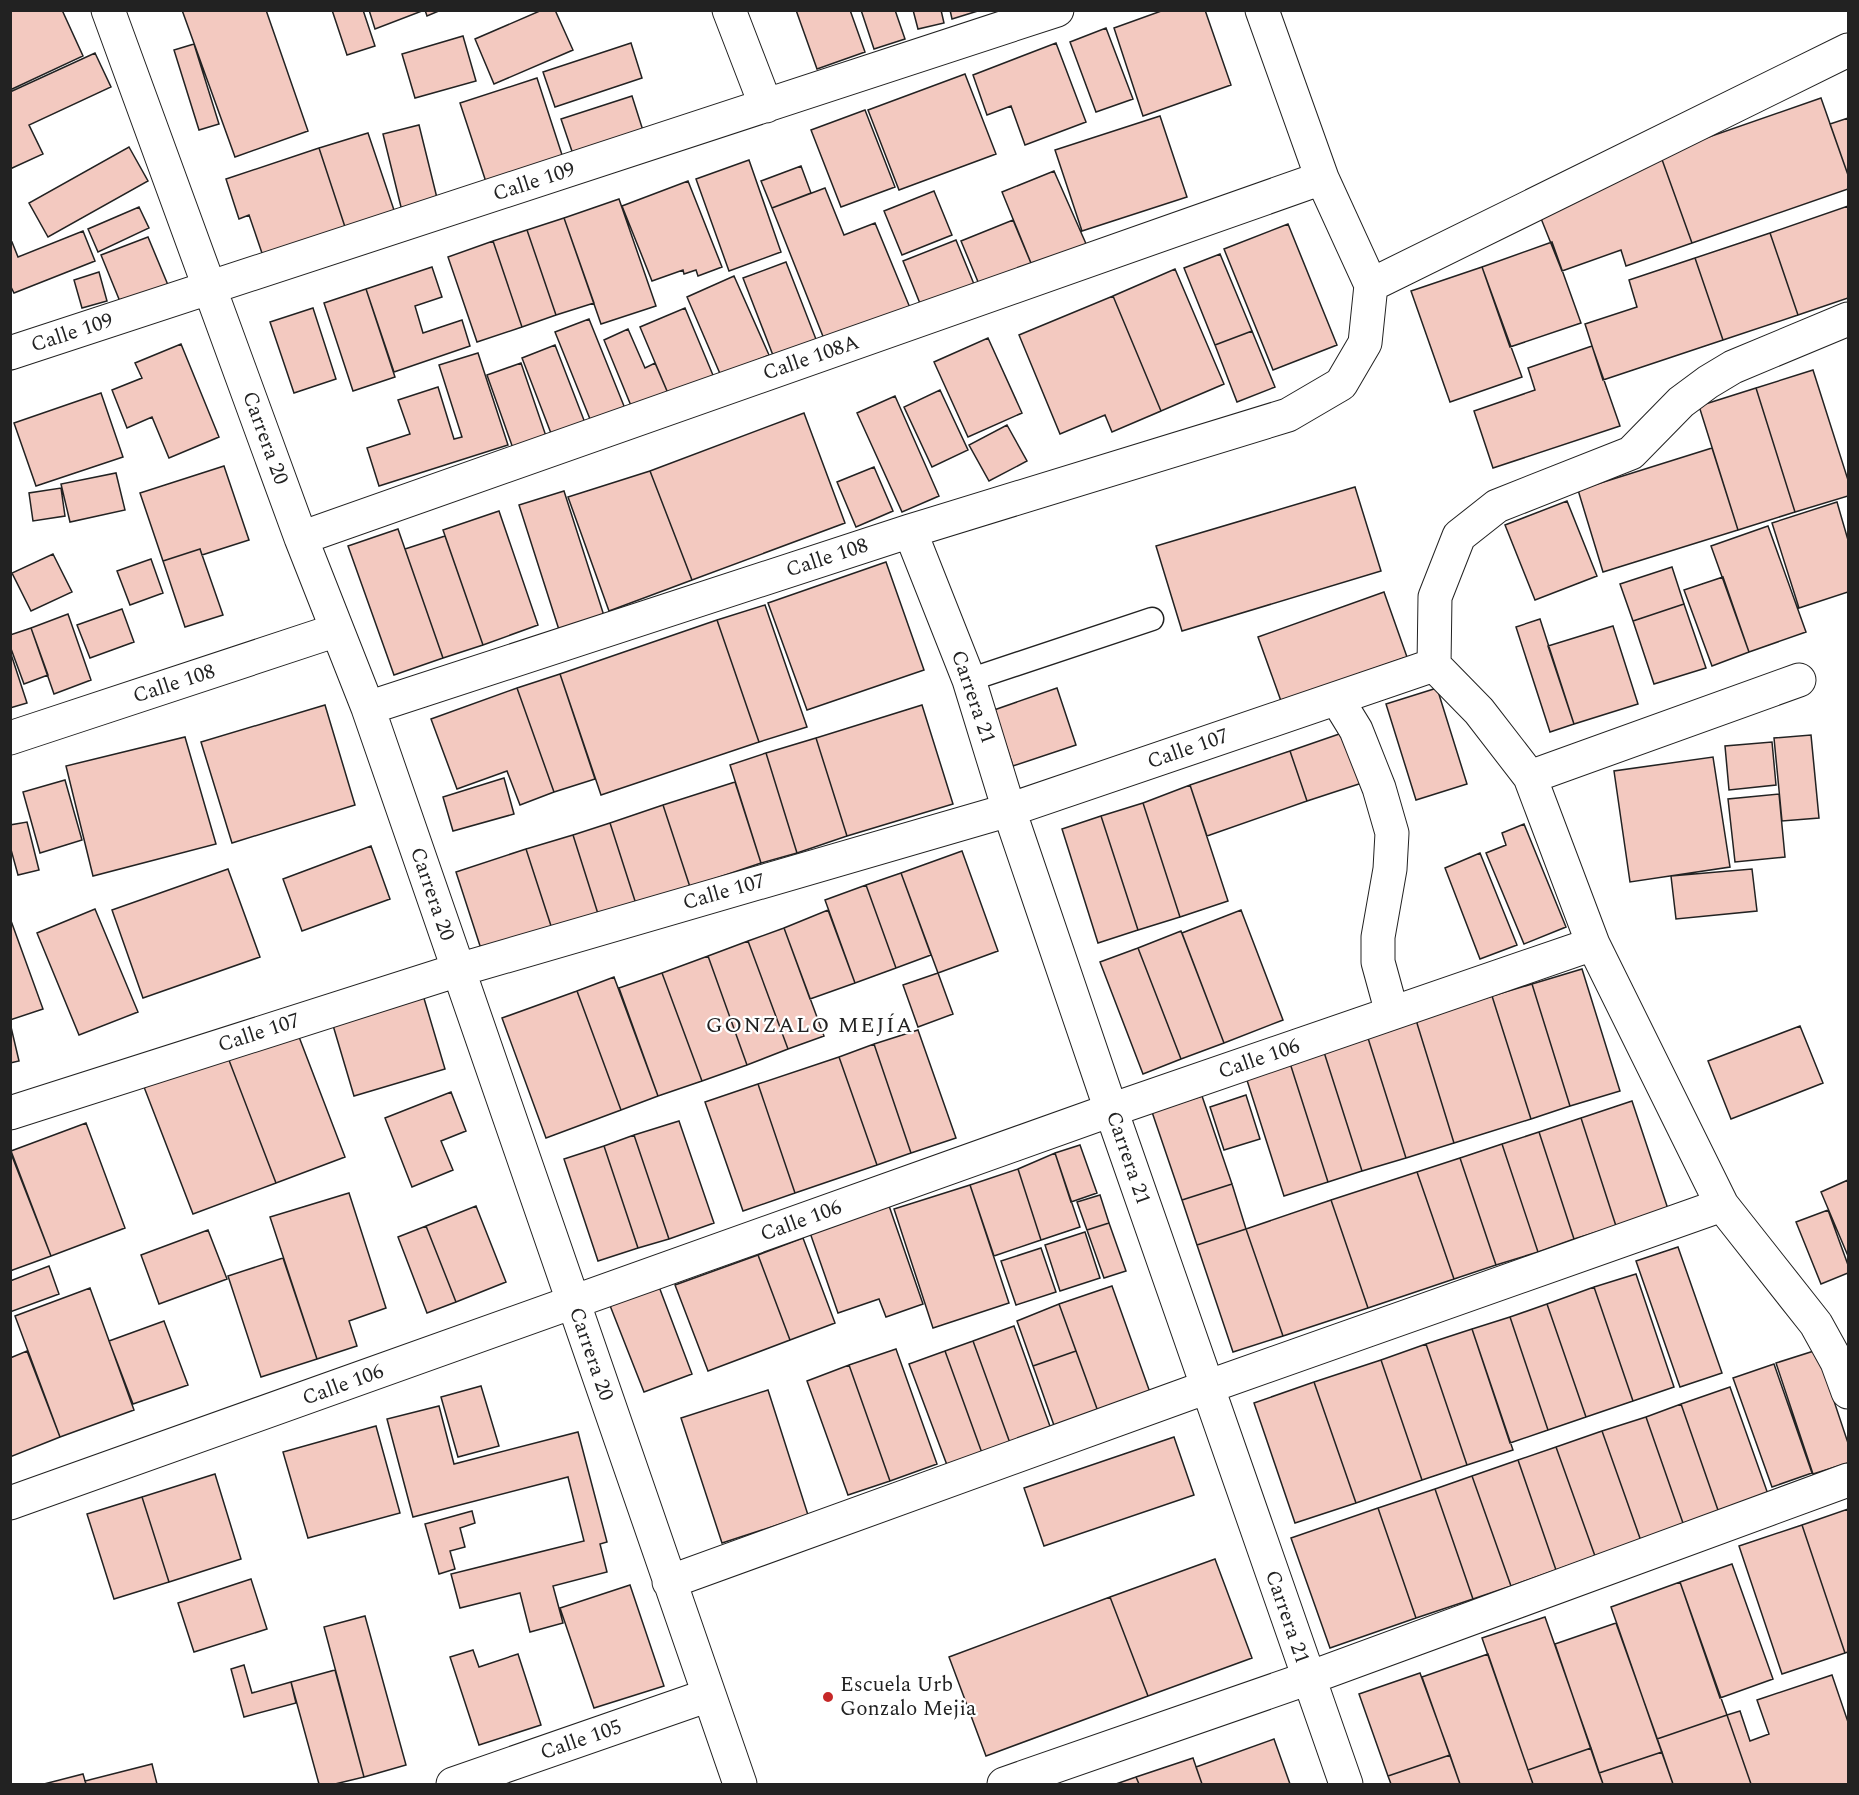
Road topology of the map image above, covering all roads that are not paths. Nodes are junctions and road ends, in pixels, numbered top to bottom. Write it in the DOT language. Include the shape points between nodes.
graph roads {
  1 [pos="108,10"];
  2 [pos="729,10"];
  3 [pos="1057,10"];
  4 [pos="1262,10"];
  5 [pos="1848,50"];
  6 [pos="766,106"];
  7 [pos="1322,178"];
  8 [pos="1371,285"];
  9 [pos="210,288"];
  10 [pos="1848,319"];
  11 [pos="10,353"];
  12 [pos="910,531"];
  13 [pos="301,538"];
  14 [pos="1152,619"];
  15 [pos="337,630"];
  16 [pos="1434,665"];
  17 [pos="969,680"];
  18 [pos="1799,680"];
  19 [pos="1337,699"];
  20 [pos="368,708"];
  21 [pos="10,738"];
  22 [pos="1530,777"];
  23 [pos="1009,810"];
  24 [pos="1593,944"];
  25 [pos="458,970"];
  26 [pos="1392,1014"];
  27 [pos="1111,1110"];
  28 [pos="10,1113"];
  29 [pos="1722,1205"];
  30 [pos="573,1303"];
  31 [pos="1208,1387"];
  32 [pos="1848,1392"];
  33 [pos="1848,1480"];
  34 [pos="10,1503"];
  35 [pos="669,1582"];
  36 [pos="1309,1678"];
  37 [pos="709,1695"];
  38 [pos="453,1785"];
  39 [pos="740,1785"];
  40 [pos="1004,1785"];
  41 [pos="1346,1785"];
  1 -- 9 [label="street, Carrera 20"];
  2 -- 6 [label="street"];
  3 -- 6 [label="street, Calle 109"];
  4 -- 7 [label="street"];
  5 -- 8 [label="street"];
  6 -- 9 [label="street, Calle 109"];
  7 -- 8 [label="street"];
  7 -- 13 [label="street, Calle 108A"];
  8 -- 12 [label="street, Calle 108" via="1365,343 1341,384 1288,415"];
  9 -- 11 [label="street, Calle 109"];
  9 -- 13 [label="street, Carrera 20"];
  10 -- 16 [label="street" via="1733,368 1681,402 1631,453 1497,506 1458,536 1435,597"];
  12 -- 17 [label="street, Carrera 21"];
  12 -- 20 [label="street, Calle 108"];
  13 -- 15 [label="street, Carrera 20"];
  14 -- 17 [label="lane"];
  15 -- 20 [label="street, Carrera 20"];
  15 -- 21 [label="street, Calle 108"];
  16 -- 19 [label="street, Calle 107"];
  16 -- 22 [label="street" via="1479,711"];
  17 -- 23 [label="street, Carrera 21"];
  18 -- 22 [label="street"];
  19 -- 23 [label="street, Calle 107"];
  19 -- 26 [label="street" via="1356,730 1392,833 1377,962"];
  20 -- 25 [label="street, Carrera 20"];
  22 -- 24 [label="street"];
  23 -- 25 [label="street, Calle 107"];
  23 -- 27 [label="street, Carrera 21"];
  24 -- 26 [label="street, Calle 106"];
  24 -- 29 [label="street"];
  25 -- 28 [label="street, Calle 107"];
  25 -- 30 [label="street, Carrera 20"];
  26 -- 27 [label="street, Calle 106"];
  27 -- 30 [label="street, Calle 106"];
  27 -- 31 [label="street, Carrera 21"];
  29 -- 31 [label="street"];
  29 -- 32 [label="street" via="1816,1324"];
  30 -- 34 [label="street, Calle 106"];
  30 -- 35 [label="street, Carrera 20"];
  31 -- 35 [label="street"];
  31 -- 36 [label="street, Carrera 21"];
  33 -- 36 [label="street"];
  35 -- 37 [label="street, Carrera 20"];
  36 -- 40 [label="street"];
  36 -- 41 [label="street, Carrera 21"];
  37 -- 38 [label="street, Calle 105"];
  37 -- 39 [label="street, Carrera 20"];
}
